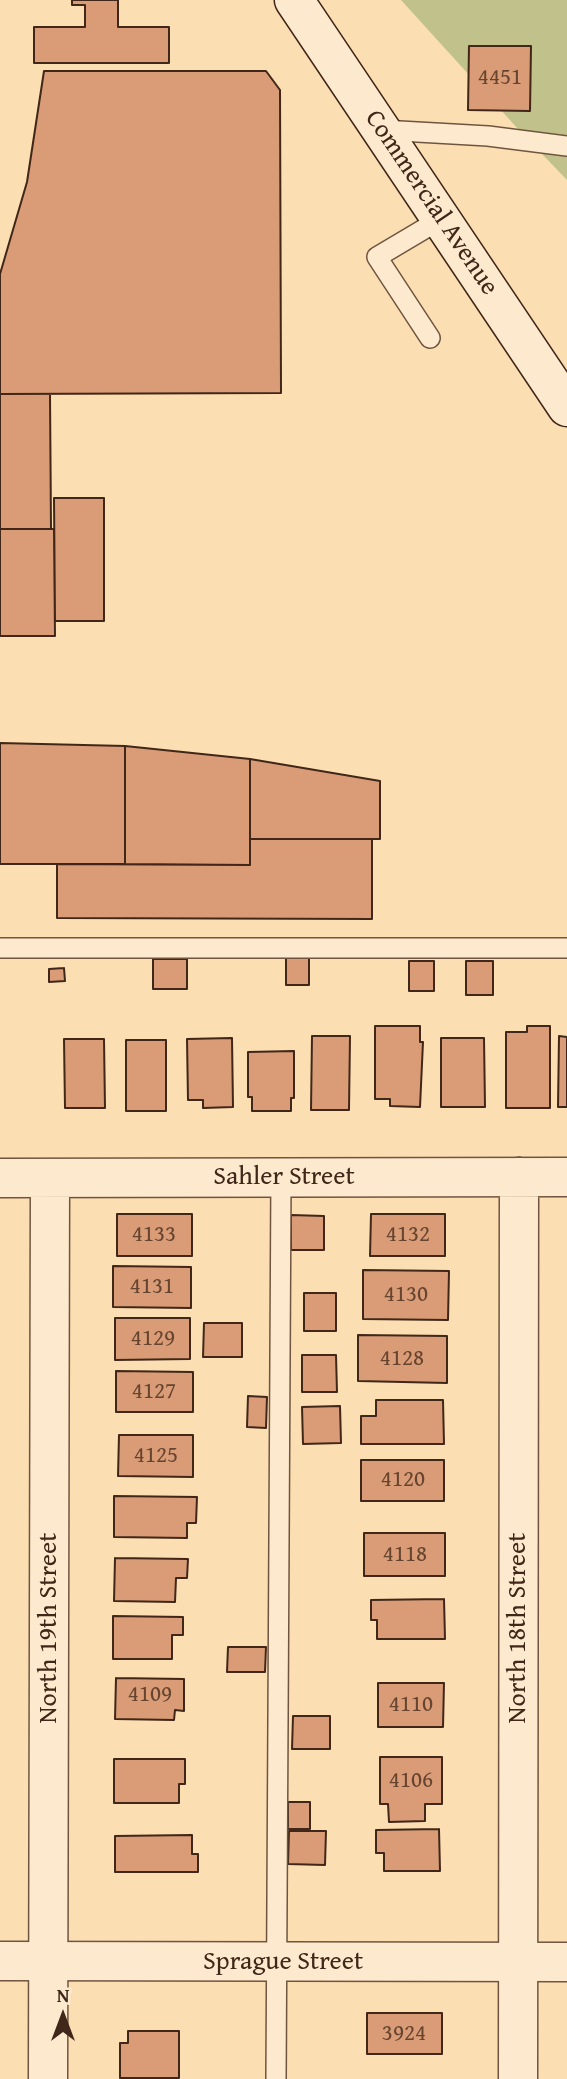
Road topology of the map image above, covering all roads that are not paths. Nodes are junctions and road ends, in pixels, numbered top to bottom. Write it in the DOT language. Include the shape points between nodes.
graph roads {
  1 [pos="294,0"];
  2 [pos="382,130"];
  3 [pos="567,146"];
  4 [pos="441,219"];
  5 [pos="430,338"];
  6 [pos="567,407"];
  7 [pos="0,948"];
  8 [pos="567,948"];
  9 [pos="281,1177"];
  10 [pos="519,1177"];
  11 [pos="567,1177"];
  12 [pos="0,1178"];
  13 [pos="50,1178"];
  14 [pos="0,1961"];
  15 [pos="48,1961"];
  16 [pos="276,1962"];
  17 [pos="518,1962"];
  18 [pos="567,1962"];
  19 [pos="48,2079"];
  20 [pos="276,2079"];
  21 [pos="518,2079"];
  1 -- 2 [label="street, Commercial Avenue"];
  2 -- 3 [label="lane"];
  2 -- 4 [label="street, Commercial Avenue"];
  4 -- 5 [label="lane" via="377,257"];
  4 -- 6 [label="street, Commercial Avenue"];
  7 -- 8 [label="lane"];
  9 -- 10 [label="street, Sahler Street"];
  9 -- 13 [label="street, Sahler Street"];
  9 -- 16 [label="lane"];
  10 -- 11 [label="street, Sahler Street"];
  10 -- 17 [label="street, North 18th Street"];
  12 -- 13 [label="street, Sahler Street"];
  13 -- 15 [label="street, North 19th Street"];
  14 -- 15 [label="street, Sprague Street"];
  15 -- 16 [label="street, Sprague Street"];
  15 -- 19 [label="street, North 19th Street"];
  16 -- 17 [label="street, Sprague Street"];
  16 -- 20 [label="lane"];
  17 -- 18 [label="street, Sprague Street"];
  17 -- 21 [label="street, North 18th Street"];
}
